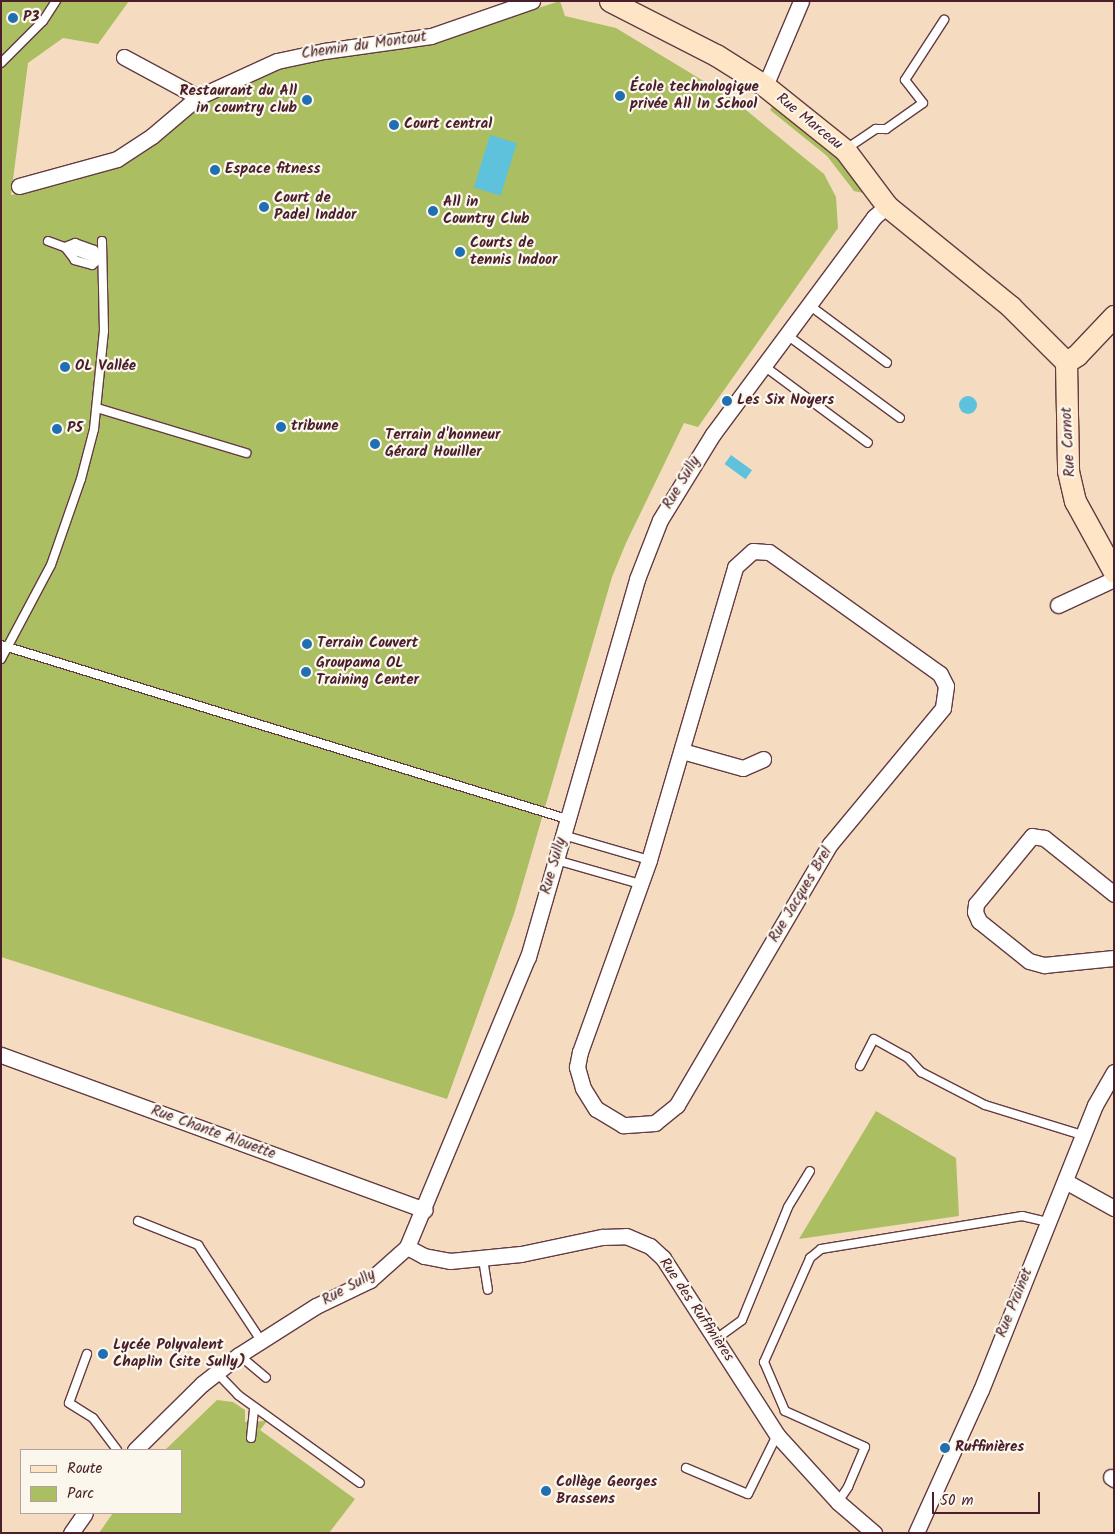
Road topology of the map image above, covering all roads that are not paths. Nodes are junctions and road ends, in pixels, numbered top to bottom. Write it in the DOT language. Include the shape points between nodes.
graph roads {
  1 [pos="56,1"];
  2 [pos="532,1"];
  3 [pos="610,1"];
  4 [pos="801,1"];
  5 [pos="944,20"];
  6 [pos="124,57"];
  7 [pos="1,63"];
  8 [pos="765,86"];
  9 [pos="198,97"];
  10 [pos="845,150"];
  11 [pos="19,186"];
  12 [pos="887,206"];
  13 [pos="48,241"];
  14 [pos="102,241"];
  15 [pos="101,260"];
  16 [pos="809,305"];
  17 [pos="1114,316"];
  18 [pos="787,336"];
  19 [pos="1066,362"];
  20 [pos="887,363"];
  21 [pos="764,366"];
  22 [pos="97,408"];
  23 [pos="900,418"];
  24 [pos="868,443"];
  25 [pos="246,453"];
  26 [pos="1114,572"];
  27 [pos="1114,579"];
  28 [pos="1058,605"];
  29 [pos="5,646"];
  30 [pos="1,659"];
  31 [pos="682,752"];
  32 [pos="763,758"];
  33 [pos="567,819"];
  34 [pos="563,835"];
  35 [pos="556,860"];
  36 [pos="649,860"];
  37 [pos="640,884"];
  38 [pos="1114,894"];
  39 [pos="1114,958"];
  40 [pos="1,1055"];
  41 [pos="860,1066"];
  42 [pos="1114,1072"];
  43 [pos="1082,1135"];
  44 [pos="810,1171"];
  45 [pos="1065,1181"];
  46 [pos="1114,1208"];
  47 [pos="424,1210"];
  48 [pos="138,1221"];
  49 [pos="1047,1222"];
  50 [pos="407,1247"];
  51 [pos="483,1259"];
  52 [pos="488,1290"];
  53 [pos="260,1339"];
  54 [pos="716,1339"];
  55 [pos="87,1354"];
  56 [pos="238,1355"];
  57 [pos="216,1372"];
  58 [pos="266,1378"];
  59 [pos="254,1406"];
  60 [pos="777,1435"];
  61 [pos="250,1438"];
  62 [pos="115,1449"];
  63 [pos="136,1449"];
  64 [pos="686,1468"];
  65 [pos="360,1483"];
  66 [pos="838,1502"];
  67 [pos="85,1514"];
  68 [pos="70,1533"];
  69 [pos="874,1533"];
  70 [pos="916,1533"];
  1 -- 7 [label="lane" via="44,20"];
  2 -- 9 [label="street, Chemin du Montout" via="431,36 277,61"];
  3 -- 8 [label="street, Rue Marceau" via="716,55"];
  4 -- 8 [label="street"];
  5 -- 10 [label="lane" via="905,80 923,102 886,129 876,129"];
  6 -- 9 [label="street"];
  8 -- 10 [label="street, Rue Marceau"];
  9 -- 11 [label="street, Chemin du Montout" via="117,159"];
  10 -- 12 [label="street, Rue Marceau"];
  12 -- 16 [label="street, Rue Sully" via="874,217"];
  12 -- 19 [label="street, Rue Marceau" via="1010,306"];
  13 -- 15 [label="lane"];
  14 -- 15 [label="lane"];
  15 -- 22 [label="lane" via="104,331"];
  16 -- 18 [label="street, Rue Sully"];
  16 -- 20 [label="lane"];
  17 -- 19 [label="street" via="1077,355"];
  18 -- 21 [label="street, Rue Sully"];
  18 -- 23 [label="lane"];
  19 -- 26 [label="street, Rue Carnot" via="1068,472 1075,501"];
  21 -- 24 [label="lane"];
  21 -- 33 [label="street, Rue Sully" via="687,471 660,520 637,580"];
  22 -- 25 [label="lane"];
  22 -- 29 [label="lane" via="82,479 68,522 51,565"];
  27 -- 28 [label="street"];
  29 -- 30 [label="lane"];
  29 -- 33 [label="lane"];
  31 -- 32 [label="street" via="743,768"];
  31 -- 36 [label="street, Rue Jacques Brel"];
  31 -- 37 [label="street, Rue Jacques Brel" via="735,567 753,551 769,552 940,674 946,686 943,708 830,844 677,1106 655,1123 623,1124 596,1109 583,1088 577,1066"];
  33 -- 34 [label="street, Rue Sully"];
  34 -- 35 [label="street, Rue Sully"];
  34 -- 36 [label="lane"];
  35 -- 37 [label="lane"];
  35 -- 47 [label="street, Rue Sully" via="528,957"];
  36 -- 37 [label="street, Rue Jacques Brel"];
  38 -- 39 [label="street" via="1044,838 1032,836 976,904 974,912 979,921 1029,962 1044,965"];
  40 -- 47 [label="street, Rue Chante Alouette"];
  41 -- 43 [label="lane" via="874,1039 907,1057 920,1072 985,1105 1003,1107"];
  42 -- 43 [label="street, Rue Prainet"];
  43 -- 45 [label="street, Rue Prainet"];
  44 -- 54 [label="lane" via="788,1207 742,1320"];
  45 -- 46 [label="street"];
  45 -- 49 [label="street, Rue Prainet"];
  47 -- 50 [label="street, Rue Sully"];
  48 -- 53 [label="lane" via="198,1245"];
  49 -- 66 [label="lane" via="1022,1216 821,1248 810,1258 764,1362 785,1411 865,1447"];
  49 -- 70 [label="street, Rue Prainet" via="981,1390"];
  50 -- 51 [label="street, Rue des Ruffinières" via="439,1260"];
  50 -- 53 [label="street, Rue Sully" via="370,1280"];
  51 -- 52 [label="lane"];
  51 -- 54 [label="street, Rue des Ruffinières" via="602,1237 637,1239 663,1258"];
  53 -- 56 [label="street, Rue Sully"];
  54 -- 60 [label="street, Rue des Ruffinières"];
  55 -- 62 [label="lane" via="69,1403 93,1418"];
  56 -- 57 [label="street, Rue Sully"];
  56 -- 58 [label="lane"];
  57 -- 59 [label="lane"];
  57 -- 63 [label="street, Rue Sully"];
  59 -- 61 [label="lane"];
  59 -- 65 [label="lane"];
  60 -- 64 [label="lane" via="748,1494"];
  60 -- 66 [label="street, Rue des Ruffinières"];
  66 -- 69 [label="street, Rue des Ruffinières"];
  67 -- 68 [label="street"];
}
